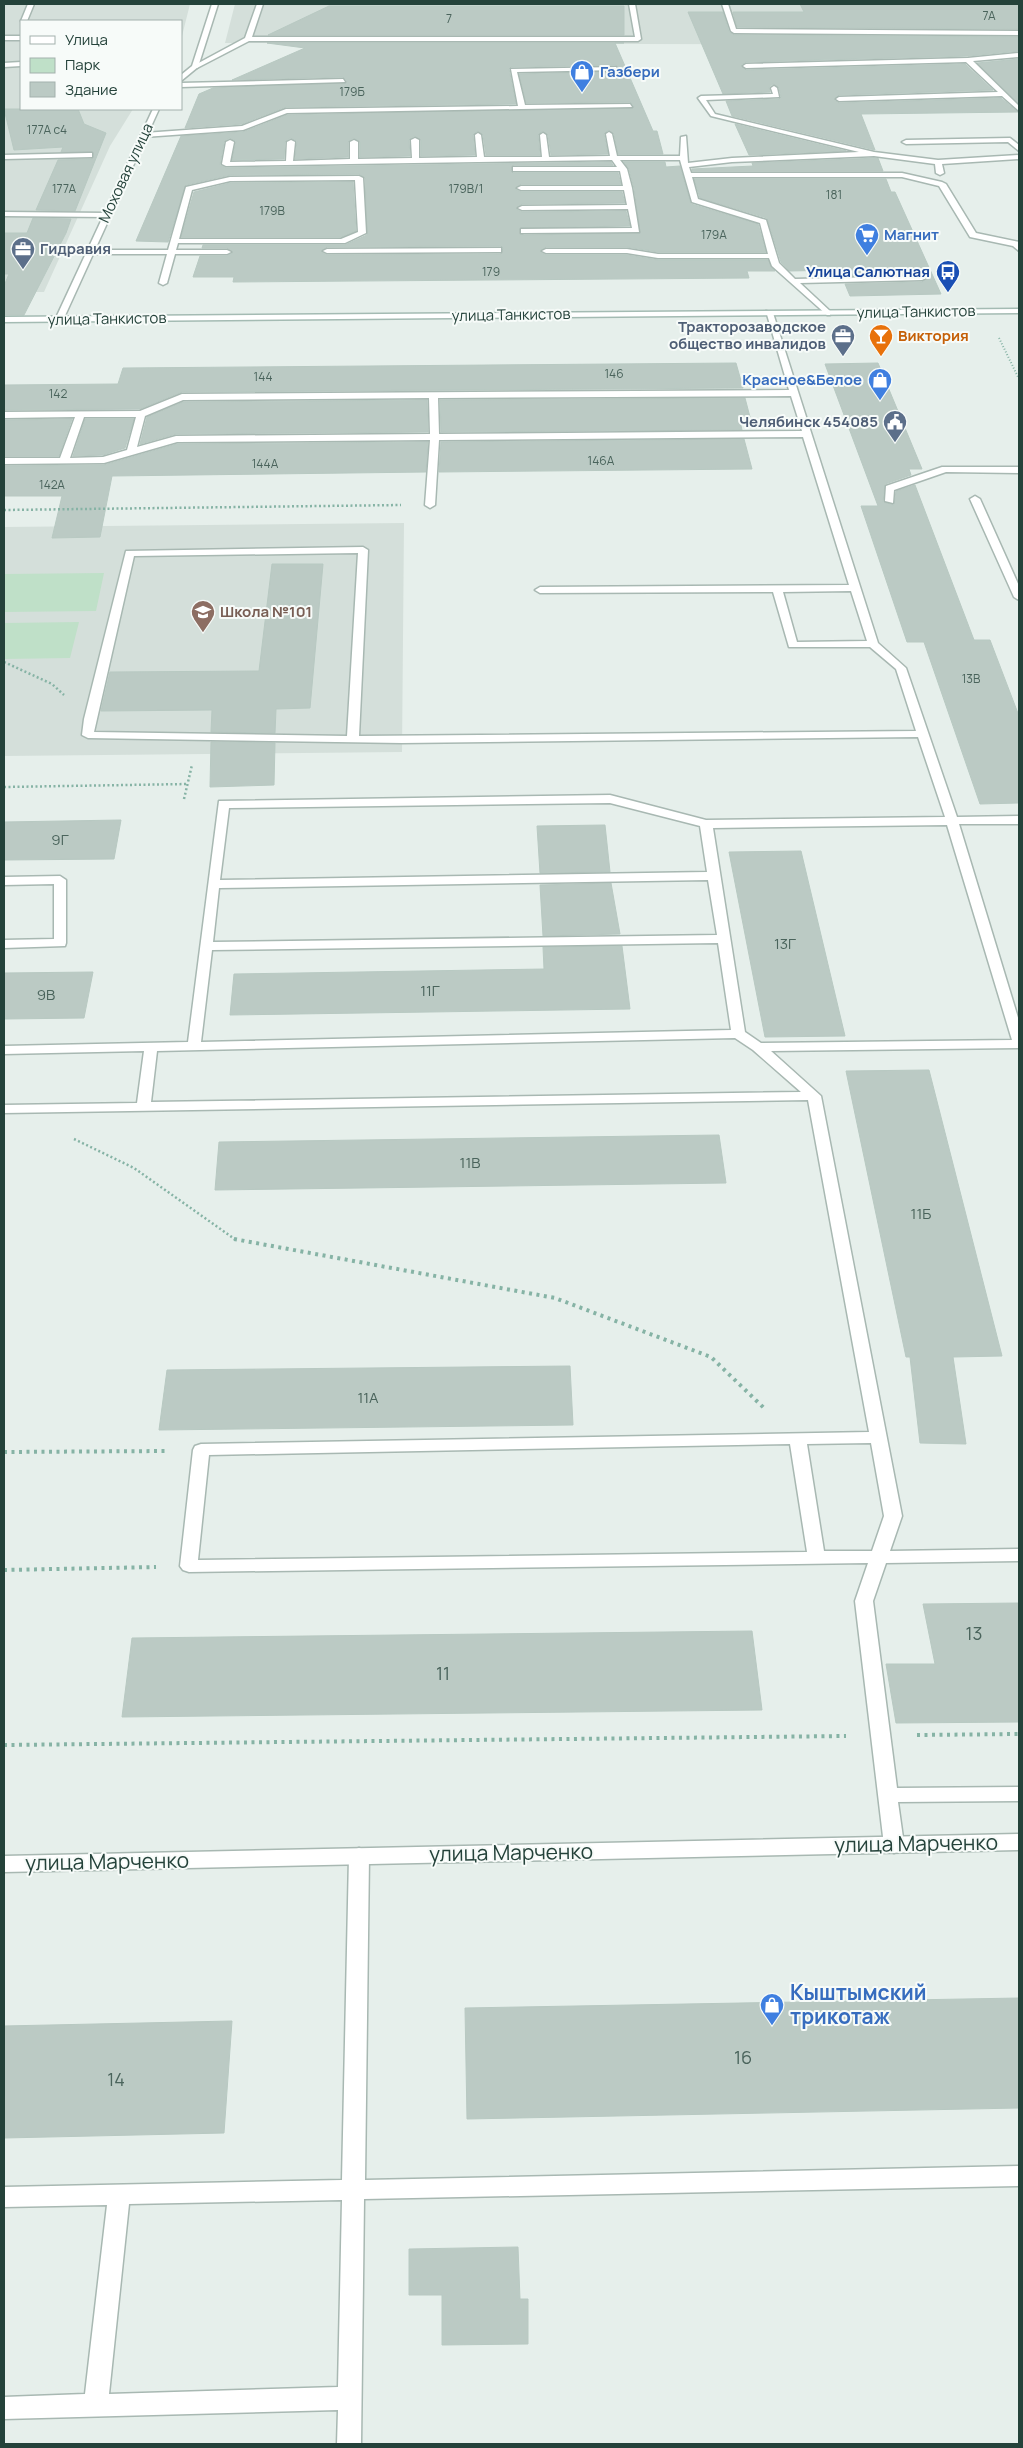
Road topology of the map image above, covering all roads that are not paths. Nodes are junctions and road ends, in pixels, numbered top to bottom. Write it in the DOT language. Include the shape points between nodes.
graph roads {
  1 [pos="31,4"];
  2 [pos="215,4"];
  3 [pos="260,4"];
  4 [pos="632,4"];
  5 [pos="725,4"];
  6 [pos="24,20"];
  7 [pos="1019,33"];
  8 [pos="4,38"];
  9 [pos="20,38"];
  10 [pos="248,38"];
  11 [pos="1019,56"];
  12 [pos="968,60"];
  13 [pos="20,64"];
  14 [pos="4,65"];
  15 [pos="746,66"];
  16 [pos="195,67"];
  17 [pos="616,70"];
  18 [pos="182,78"];
  19 [pos="343,81"];
  20 [pos="182,85"];
  21 [pos="774,88"];
  22 [pos="1003,94"];
  23 [pos="839,99"];
  24 [pos="630,106"];
  25 [pos="522,108"];
  26 [pos="1019,109"];
  27 [pos="156,110"];
  28 [pos="609,134"];
  29 [pos="144,135"];
  30 [pos="478,135"];
  31 [pos="542,135"];
  32 [pos="684,137"];
  33 [pos="415,140"];
  34 [pos="230,142"];
  35 [pos="291,142"];
  36 [pos="354,142"];
  37 [pos="906,142"];
  38 [pos="1019,149"];
  39 [pos="874,154"];
  40 [pos="89,155"];
  41 [pos="4,157"];
  42 [pos="1019,157"];
  43 [pos="546,158"];
  44 [pos="614,158"];
  45 [pos="481,159"];
  46 [pos="416,161"];
  47 [pos="684,161"];
  48 [pos="354,162"];
  49 [pos="938,162"];
  50 [pos="289,163"];
  51 [pos="516,169"];
  52 [pos="623,169"];
  53 [pos="688,176"];
  54 [pos="942,184"];
  55 [pos="521,188"];
  56 [pos="628,188"];
  57 [pos="632,207"];
  58 [pos="522,208"];
  59 [pos="4,214"];
  60 [pos="107,215"];
  61 [pos="524,231"];
  62 [pos="176,241"];
  63 [pos="1019,249"];
  64 [pos="498,250"];
  65 [pos="321,251"];
  66 [pos="546,251"];
  67 [pos="90,252"];
  68 [pos="173,252"];
  69 [pos="232,252"];
  70 [pos="773,256"];
  71 [pos="922,278"];
  72 [pos="794,281"];
  73 [pos="163,283"];
  74 [pos="1019,311"];
  75 [pos="827,312"];
  76 [pos="769,313"];
  77 [pos="4,320"];
  78 [pos="59,320"];
  79 [pos="794,393"];
  80 [pos="433,395"];
  81 [pos="80,414"];
  82 [pos="141,414"];
  83 [pos="4,415"];
  84 [pos="807,434"];
  85 [pos="435,437"];
  86 [pos="131,452"];
  87 [pos="64,460"];
  88 [pos="4,461"];
  89 [pos="1019,470"];
  90 [pos="975,499"];
  91 [pos="890,501"];
  92 [pos="430,505"];
  93 [pos="777,588"];
  94 [pos="855,588"];
  95 [pos="540,590"];
  96 [pos="1019,597"];
  97 [pos="872,644"];
  98 [pos="923,734"];
  99 [pos="352,739"];
  100 [pos="1019,820"];
  101 [pos="952,821"];
  102 [pos="706,824"];
  103 [pos="714,876"];
  104 [pos="4,881"];
  105 [pos="215,884"];
  106 [pos="723,939"];
  107 [pos="4,944"];
  108 [pos="206,946"];
  109 [pos="738,1034"];
  110 [pos="1019,1043"];
  111 [pos="194,1046"];
  112 [pos="151,1047"];
  113 [pos="758,1047"];
  114 [pos="4,1050"];
  115 [pos="814,1096"];
  116 [pos="143,1107"];
  117 [pos="4,1109"];
  118 [pos="879,1437"];
  119 [pos="798,1439"];
  120 [pos="880,1555"];
  121 [pos="1019,1555"];
  122 [pos="816,1556"];
  123 [pos="1019,1794"];
  124 [pos="888,1795"];
  125 [pos="1019,1842"];
  126 [pos="894,1844"];
  127 [pos="359,1856"];
  128 [pos="4,1864"];
  129 [pos="1019,2176"];
  130 [pos="354,2190"];
  131 [pos="119,2195"];
  132 [pos="4,2197"];
  133 [pos="349,2398"];
  134 [pos="96,2406"];
  135 [pos="4,2408"];
  136 [pos="349,2444"];
  1 -- 6 [label="street"];
  2 -- 16 [label="street"];
  3 -- 10 [label="street"];
  4 -- 10 [label="street" via="638,39"];
  5 -- 7 [label="street" via="734,31"];
  8 -- 9 [label="street"];
  10 -- 16 [label="street"];
  11 -- 12 [label="street"];
  12 -- 15 [label="street"];
  12 -- 22 [label="street"];
  13 -- 14 [label="street"];
  16 -- 18 [label="street"];
  17 -- 25 [label="street" via="513,70"];
  19 -- 20 [label="street"];
  21 -- 39 [label="street" via="777,96 701,98 713,115"];
  22 -- 23 [label="street"];
  22 -- 26 [label="street"];
  24 -- 25 [label="street"];
  25 -- 29 [label="street" via="286,110 243,128"];
  27 -- 29 [label="street, Моховая улица"];
  28 -- 44 [label="street"];
  29 -- 60 [label="street, Моховая улица"];
  30 -- 45 [label="street"];
  31 -- 43 [label="street"];
  32 -- 47 [label="street"];
  33 -- 46 [label="street"];
  34 -- 50 [label="street" via="226,164"];
  35 -- 50 [label="street"];
  36 -- 48 [label="street"];
  37 -- 38 [label="street" via="1010,140"];
  39 -- 47 [label="street"];
  39 -- 49 [label="street"];
  40 -- 41 [label="street"];
  42 -- 49 [label="street"];
  43 -- 44 [label="street"];
  43 -- 45 [label="street"];
  44 -- 47 [label="street"];
  44 -- 52 [label="street"];
  45 -- 46 [label="street"];
  46 -- 48 [label="street"];
  47 -- 53 [label="street"];
  48 -- 50 [label="street"];
  49 -- 54 [label="street"];
  51 -- 52 [label="street"];
  52 -- 56 [label="street"];
  53 -- 54 [label="street" via="902,175"];
  53 -- 70 [label="street" via="695,200 763,222"];
  54 -- 63 [label="street" via="973,235 1016,244"];
  55 -- 56 [label="street"];
  56 -- 57 [label="street"];
  57 -- 58 [label="street"];
  57 -- 61 [label="street" via="636,230"];
  59 -- 60 [label="street"];
  60 -- 67 [label="street, Моховая улица"];
  62 -- 62 [label="street" via="189,189 230,179 359,178 362,233 342,241"];
  62 -- 68 [label="street"];
  64 -- 65 [label="street"];
  66 -- 70 [label="street" via="627,251 658,256"];
  67 -- 68 [label="street"];
  67 -- 78 [label="street, Моховая улица"];
  68 -- 69 [label="street"];
  68 -- 73 [label="street"];
  70 -- 72 [label="street" via="775,264"];
  71 -- 72 [label="street"];
  72 -- 75 [label="street"];
  74 -- 75 [label="street, улица Танкистов"];
  75 -- 76 [label="street, улица Танкистов"];
  76 -- 78 [label="street, улица Танкистов"];
  76 -- 79 [label="street"];
  77 -- 78 [label="street, улица Танкистов"];
  79 -- 80 [label="street"];
  79 -- 84 [label="street"];
  80 -- 82 [label="street" via="182,397"];
  80 -- 85 [label="street"];
  81 -- 82 [label="street"];
  81 -- 83 [label="street"];
  81 -- 87 [label="street"];
  82 -- 86 [label="street"];
  84 -- 85 [label="street"];
  84 -- 94 [label="street"];
  85 -- 86 [label="street" via="176,439"];
  85 -- 92 [label="street"];
  86 -- 87 [label="street" via="104,460"];
  87 -- 88 [label="street"];
  89 -- 91 [label="street" via="945,469 889,488"];
  90 -- 96 [label="street"];
  93 -- 94 [label="street"];
  93 -- 95 [label="street"];
  93 -- 97 [label="street" via="793,645"];
  94 -- 97 [label="street"];
  97 -- 98 [label="street" via="901,668"];
  98 -- 99 [label="street"];
  98 -- 101 [label="street"];
  99 -- 99 [label="street" via="88,735 130,553 363,550"];
  100 -- 101 [label="street"];
  101 -- 102 [label="street"];
  101 -- 110 [label="street"];
  102 -- 103 [label="street"];
  102 -- 105 [label="street" via="610,799 223,804"];
  103 -- 105 [label="street"];
  103 -- 106 [label="street"];
  104 -- 107 [label="street" via="60,880 60,943"];
  105 -- 108 [label="street"];
  106 -- 108 [label="street"];
  106 -- 109 [label="street"];
  108 -- 111 [label="street"];
  109 -- 111 [label="street"];
  109 -- 113 [label="street"];
  110 -- 113 [label="street"];
  111 -- 112 [label="street"];
  112 -- 114 [label="street"];
  112 -- 116 [label="street"];
  113 -- 115 [label="street"];
  115 -- 116 [label="street"];
  115 -- 118 [label="street"];
  116 -- 117 [label="street"];
  118 -- 119 [label="street"];
  118 -- 120 [label="street" via="893,1516"];
  119 -- 122 [label="street"];
  119 -- 122 [label="street" via="201,1450 189,1566"];
  120 -- 121 [label="street"];
  120 -- 122 [label="street"];
  120 -- 124 [label="street" via="864,1601"];
  123 -- 124 [label="street"];
  124 -- 126 [label="street"];
  125 -- 126 [label="street, улица Марченко"];
  126 -- 127 [label="street, улица Марченко"];
  127 -- 128 [label="street, улица Марченко"];
  127 -- 130 [label="street"];
  129 -- 130 [label="street"];
  130 -- 131 [label="street"];
  130 -- 133 [label="street"];
  131 -- 132 [label="street"];
  131 -- 134 [label="street"];
  133 -- 134 [label="street"];
  133 -- 136 [label="street"];
  134 -- 135 [label="street"];
}
